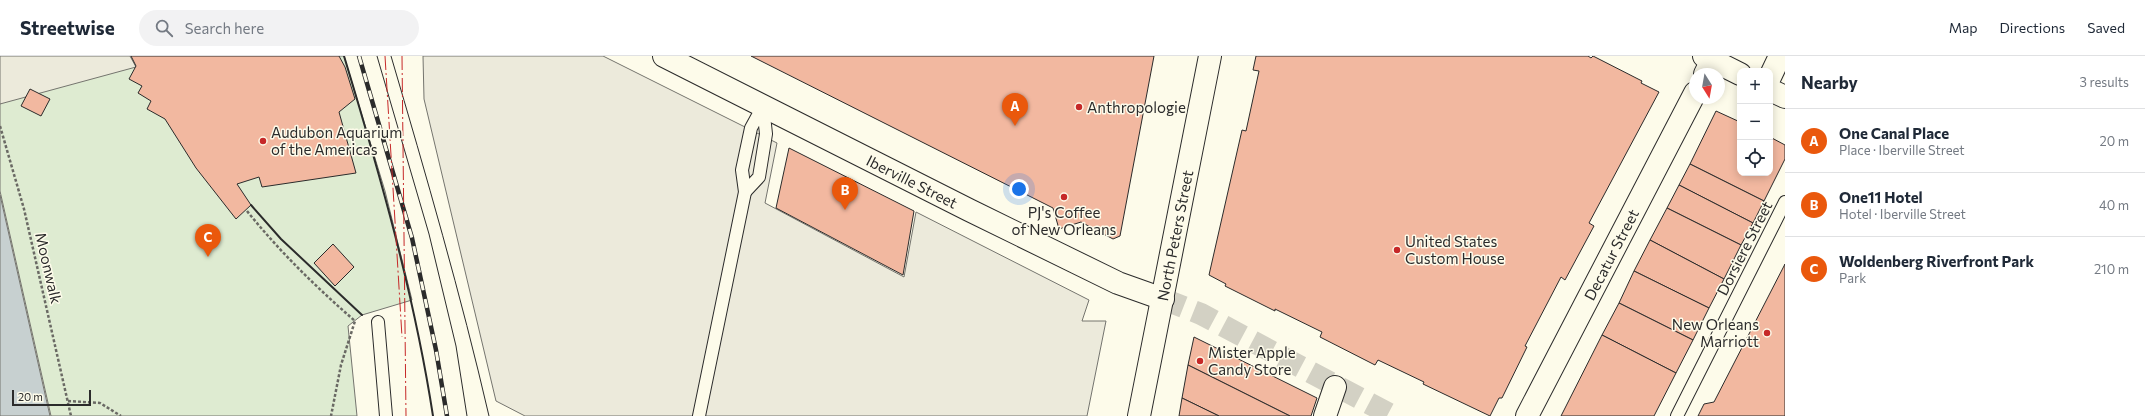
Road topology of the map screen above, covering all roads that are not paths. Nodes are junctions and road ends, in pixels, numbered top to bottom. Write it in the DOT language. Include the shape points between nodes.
graph roads {
  1 [pos="664,56"];
  2 [pos="1210,56"];
  3 [pos="1780,56"];
  4 [pos="1709,62"];
  5 [pos="1773,71"];
  6 [pos="1737,73"];
  7 [pos="1773,91"];
  8 [pos="1785,97"];
  9 [pos="1689,104"];
  10 [pos="763,106"];
  11 [pos="745,192"];
  12 [pos="1785,202"];
  13 [pos="1162,299"];
  14 [pos="378,322"];
  15 [pos="1335,387"];
  16 [pos="386,416"];
  17 [pos="699,416"];
  18 [pos="1139,416"];
  19 [pos="1325,416"];
  20 [pos="1527,416"];
  21 [pos="1677,416"];
  1 -- 10 [label="street, Iberville Street"];
  2 -- 13 [label="street, North Peters Street"];
  3 -- 5 [label="street"];
  4 -- 6 [label="street"];
  7 -- 8 [label="street"];
  9 -- 20 [label="street, Decatur Street"];
  10 -- 11 [label="lane" via="751,128 742,170"];
  10 -- 11 [label="lane" via="766,134 759,177"];
  10 -- 13 [label="street, Iberville Street" via="1118,283"];
  11 -- 17 [label="lane"];
  12 -- 21 [label="lane, Dorsiere Street"];
  13 -- 18 [label="street, North Peters Street"];
  14 -- 16 [label="lane"];
  15 -- 19 [label="street"];
}
